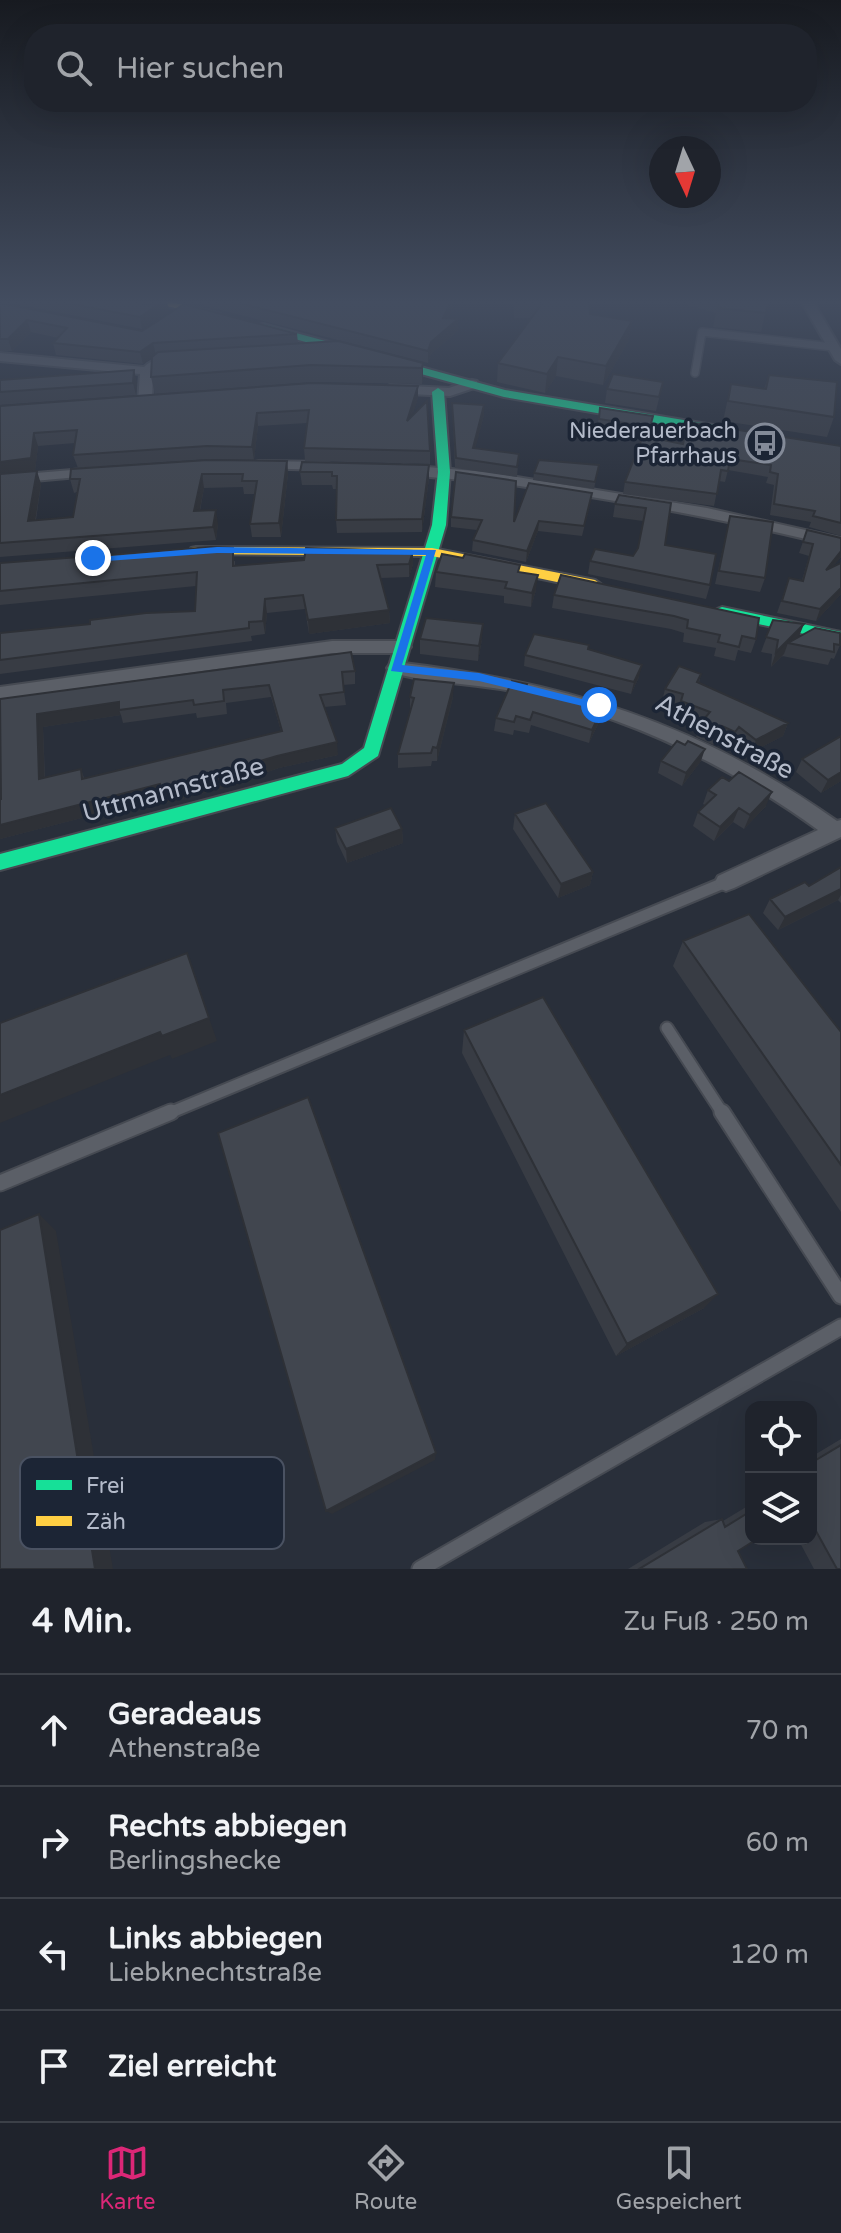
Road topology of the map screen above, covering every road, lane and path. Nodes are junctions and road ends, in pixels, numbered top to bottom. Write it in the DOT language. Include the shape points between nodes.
graph roads {
  1 [pos="147,374"];
  2 [pos="437,374"];
  3 [pos="472,384"];
  4 [pos="373,389"];
  5 [pos="438,392"];
  6 [pos="145,401"];
  7 [pos="741,433"];
  8 [pos="249,465"];
  9 [pos="347,466"];
  10 [pos="392,468"];
  11 [pos="112,471"];
  12 [pos="444,472"];
  13 [pos="0,480"];
  14 [pos="841,543"];
  15 [pos="174,552"];
  16 [pos="432,552"];
  17 [pos="619,590"];
  18 [pos="697,607"];
  19 [pos="841,637"];
  20 [pos="402,647"];
  21 [pos="396,668"];
  22 [pos="0,693"];
  23 [pos="838,829"];
  24 [pos="0,862"];
  25 [pos="726,882"];
  26 [pos="667,1028"];
  27 [pos="0,1183"];
  28 [pos="841,1296"];
  29 [pos="841,1327"];
  30 [pos="420,1569"];
  1 -- 6 [label="street"];
  2 -- 3 [label="street"];
  3 -- 5 [label="street" via="457,392"];
  3 -- 7 [label="street" via="546,402"];
  4 -- 5 [label="street"];
  5 -- 12 [label="street"];
  8 -- 9 [label="street"];
  10 -- 12 [label="street"];
  11 -- 13 [label="street"];
  12 -- 14 [label="street" via="751,521"];
  12 -- 16 [label="street"];
  15 -- 16 [label="street"];
  16 -- 17 [label="street"];
  16 -- 20 [label="street"];
  18 -- 19 [label="street"];
  20 -- 21 [label="street"];
  20 -- 22 [label="street" via="332,647"];
  21 -- 23 [label="street, Athenstraße" via="517,684 632,717 725,761"];
  21 -- 24 [label="street, Uttmannstraße" via="372,751 358,764"];
  23 -- 25 [label="street"];
  25 -- 27 [label="lane"];
  26 -- 28 [label="lane"];
  29 -- 30 [label="lane"];
}
